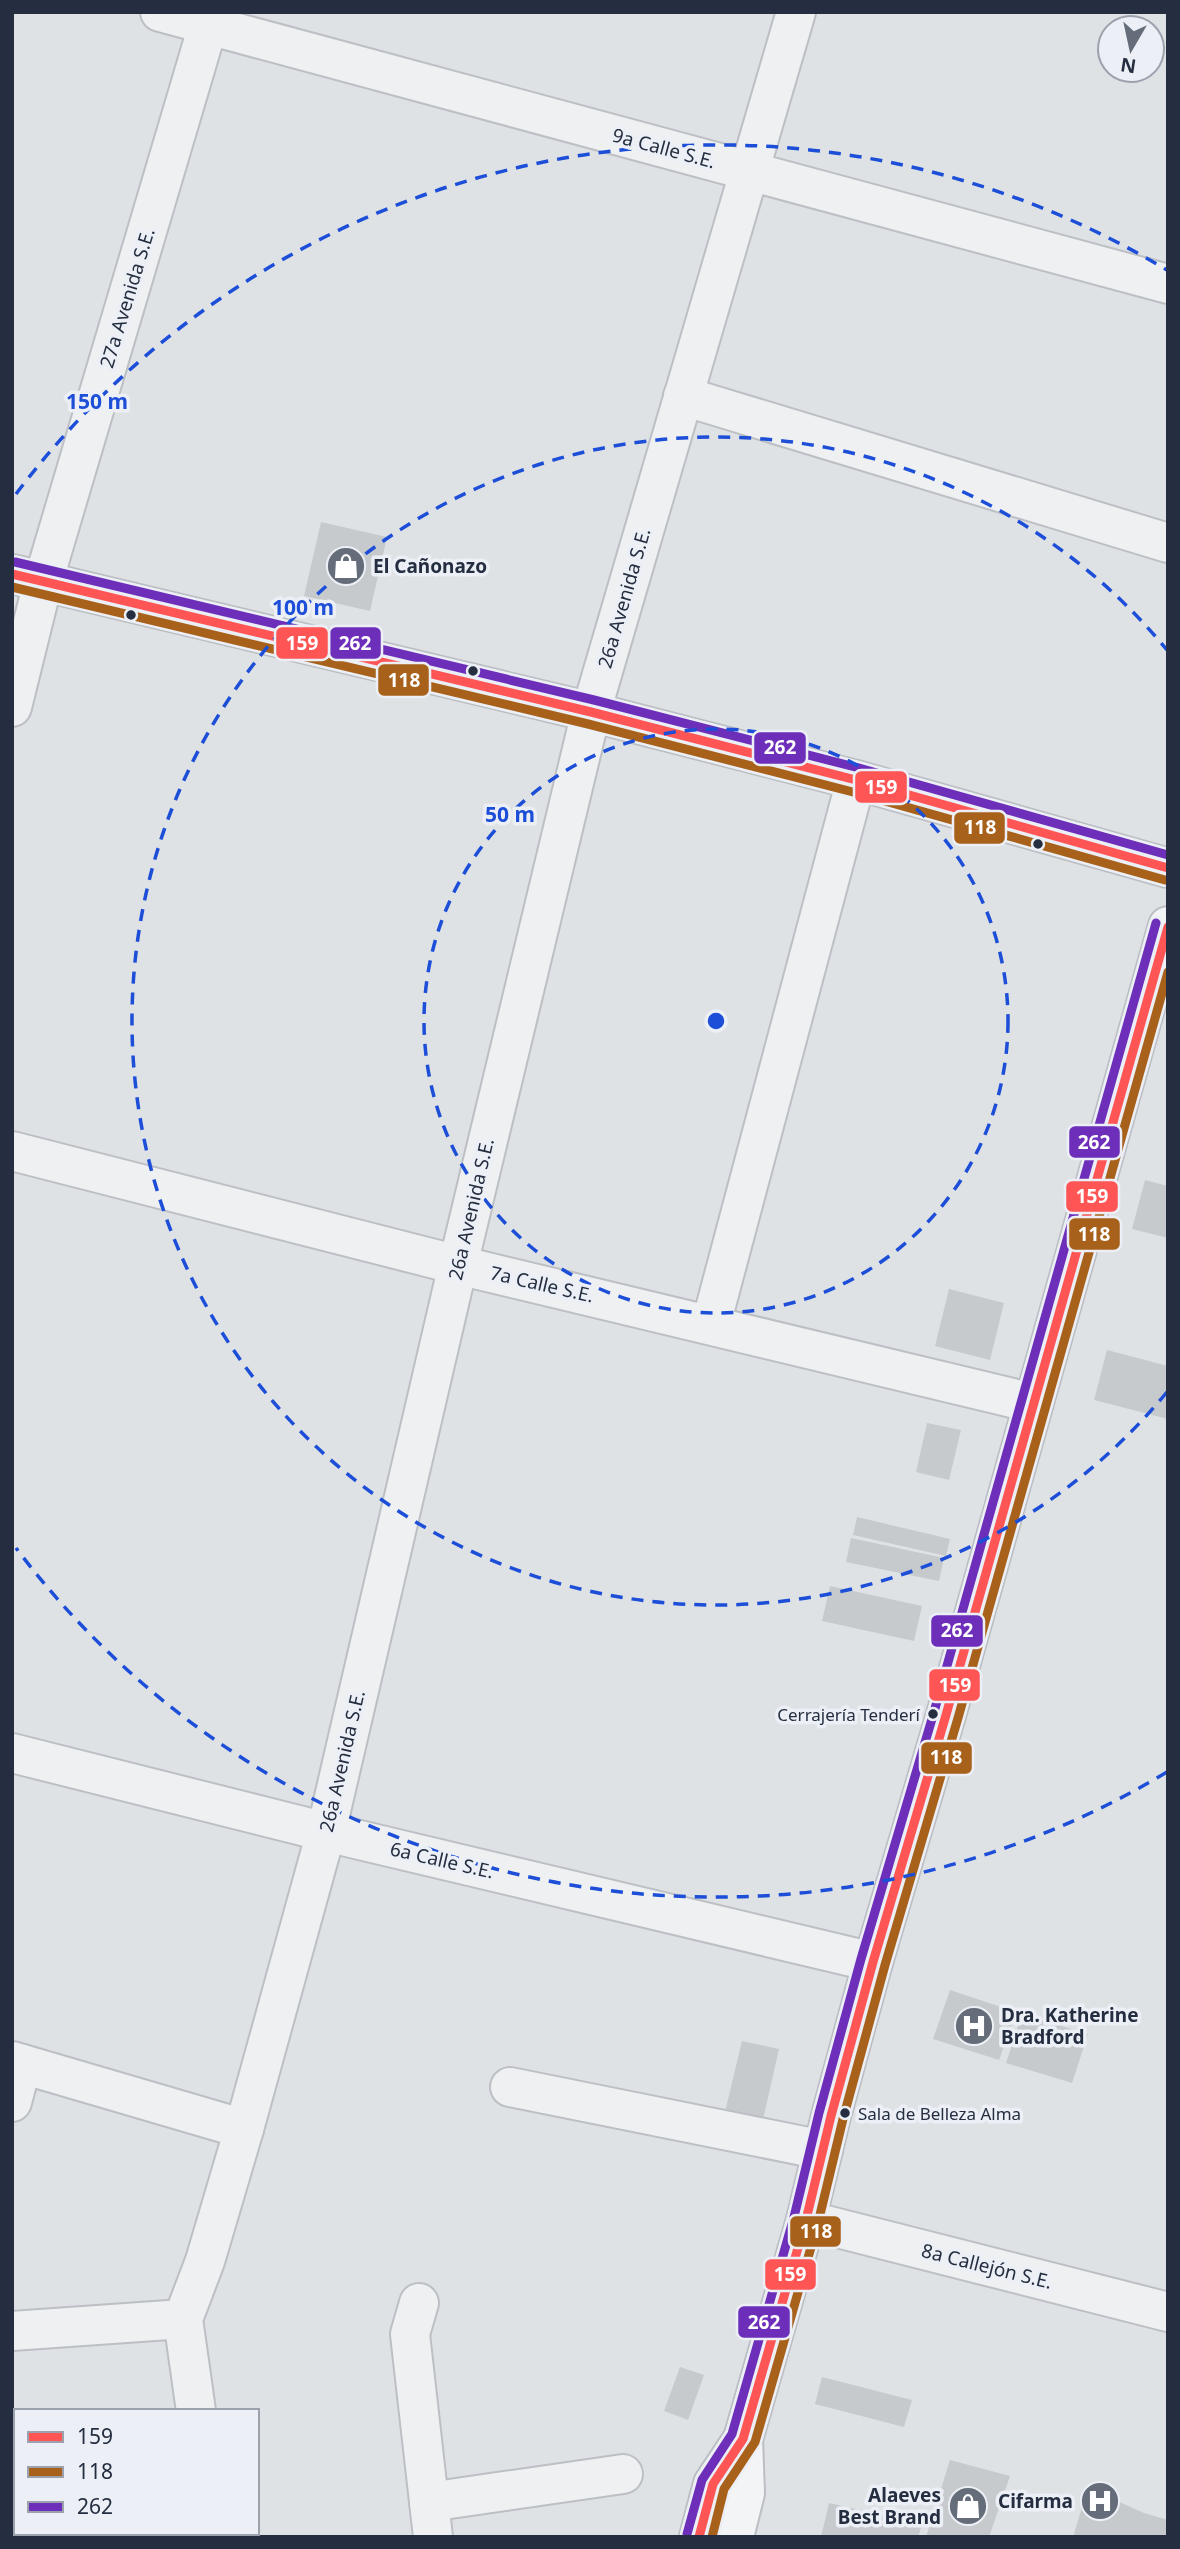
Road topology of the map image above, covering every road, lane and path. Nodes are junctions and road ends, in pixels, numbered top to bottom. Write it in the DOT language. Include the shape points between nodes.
graph roads {
  1 [pos="160,12"];
  2 [pos="796,12"];
  3 [pos="211,19"];
  4 [pos="748,170"];
  5 [pos="1168,284"];
  6 [pos="683,396"];
  7 [pos="1168,544"];
  8 [pos="28,578"];
  9 [pos="12,707"];
  10 [pos="591,712"];
  11 [pos="856,780"];
  12 [pos="1168,868"];
  13 [pos="1168,926"];
  14 [pos="12,1151"];
  15 [pos="458,1265"];
  16 [pos="711,1324"];
  17 [pos="1033,1403"];
  18 [pos="12,1753"];
  19 [pos="326,1832"];
  20 [pos="873,1962"];
  21 [pos="17,2062"];
  22 [pos="510,2087"];
  23 [pos="12,2102"];
  24 [pos="244,2129"];
  25 [pos="823,2150"];
  26 [pos="806,2220"];
  27 [pos="419,2303"];
  28 [pos="1168,2312"];
  29 [pos="183,2319"];
  30 [pos="12,2331"];
  31 [pos="196,2409"];
  32 [pos="743,2439"];
  33 [pos="623,2474"];
  34 [pos="745,2493"];
  35 [pos="431,2519"];
  36 [pos="699,2537"];
  37 [pos="734,2537"];
  38 [pos="754,2537"];
  1 -- 3 [label="street, 9a Calle S.E."];
  2 -- 4 [label="street, 26a Avenida S.E."];
  3 -- 4 [label="street, 9a Calle S.E."];
  3 -- 8 [label="street, 27a Avenida S.E."];
  4 -- 5 [label="street, 9a Calle S.E."];
  4 -- 6 [label="street, 26a Avenida S.E."];
  6 -- 7 [label="street"];
  6 -- 10 [label="street, 26a Avenida S.E."];
  8 -- 9 [label="street, 27a Avenida S.E."];
  8 -- 10 [label="main road"];
  10 -- 11 [label="main road"];
  10 -- 15 [label="street, 26a Avenida S.E."];
  11 -- 12 [label="main road"];
  11 -- 16 [label="street"];
  13 -- 17 [label="main road"];
  14 -- 15 [label="street, 7a Calle S.E."];
  15 -- 16 [label="street, 7a Calle S.E."];
  15 -- 19 [label="street, 26a Avenida S.E."];
  16 -- 17 [label="street, 7a Calle S.E."];
  17 -- 20 [label="main road"];
  18 -- 19 [label="street, 6a Calle S.E."];
  19 -- 20 [label="street, 6a Calle S.E."];
  19 -- 24 [label="street, 26a Avenida S.E."];
  20 -- 25 [label="main road"];
  21 -- 23 [label="street"];
  21 -- 24 [label="street"];
  22 -- 25 [label="street"];
  24 -- 29 [label="street, 26a Avenida S.E."];
  25 -- 26 [label="main road"];
  26 -- 28 [label="street, 8a Callejón S.E."];
  26 -- 32 [label="main road"];
  27 -- 35 [label="street" via="410,2334"];
  29 -- 30 [label="street"];
  29 -- 31 [label="street, 26a Avenida S.E."];
  32 -- 34 [label="main road"];
  32 -- 36 [label="main road" via="713,2484"];
  33 -- 35 [label="street"];
  34 -- 37 [label="main road"];
  34 -- 38 [label="main road"];
}
